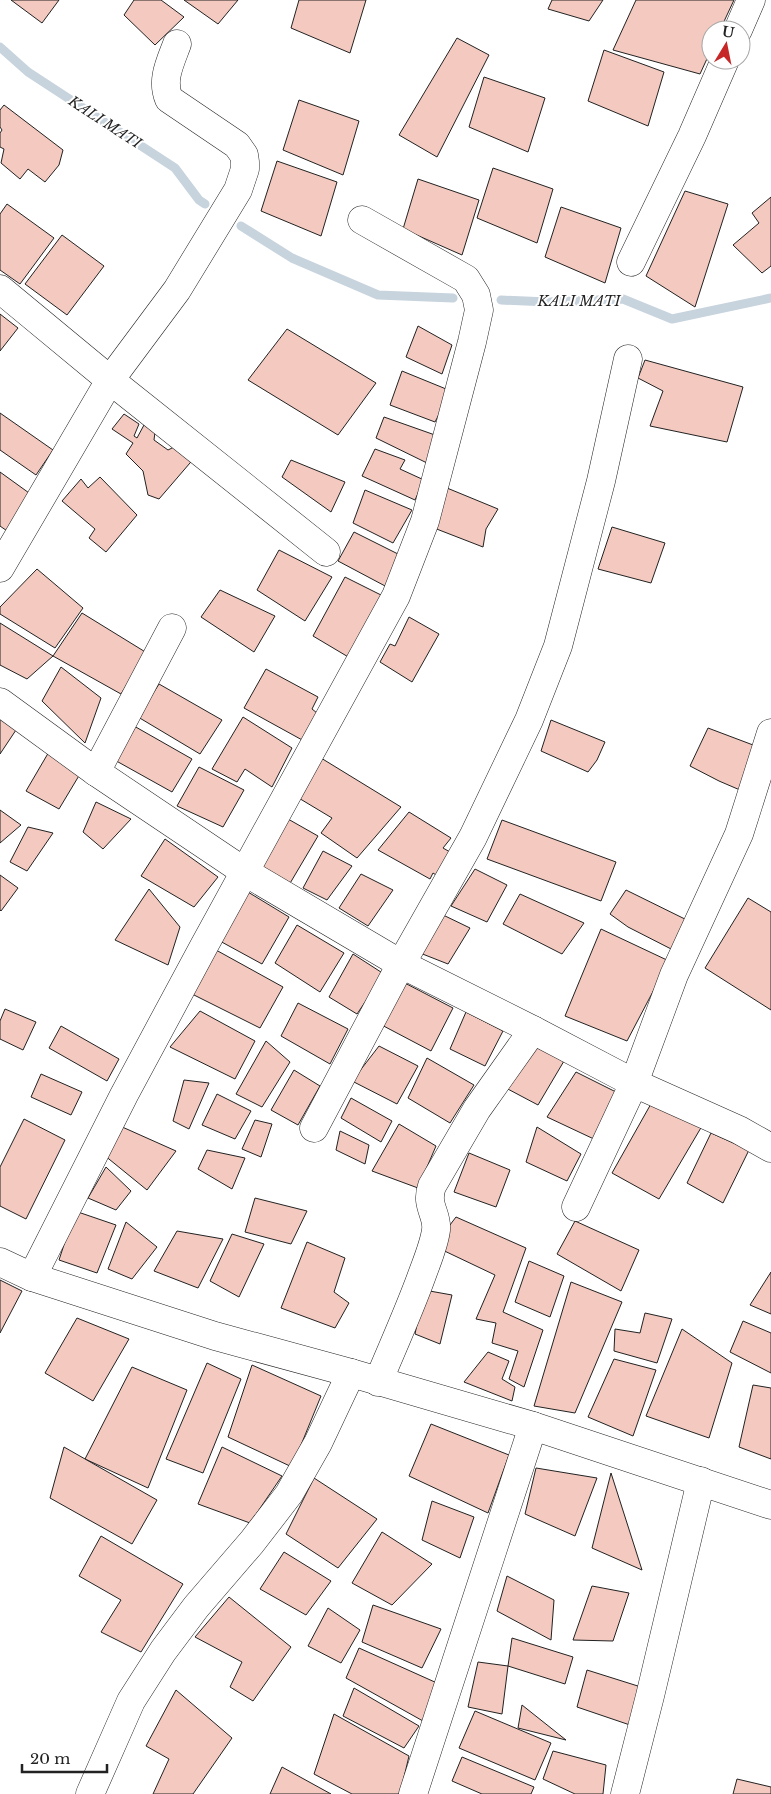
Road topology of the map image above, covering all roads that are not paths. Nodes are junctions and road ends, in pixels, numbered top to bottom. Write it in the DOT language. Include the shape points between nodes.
graph roads {
  1 [pos="751,0"];
  2 [pos="742,20"];
  3 [pos="177,44"];
  4 [pos="721,70"];
  5 [pos="362,220"];
  6 [pos="631,262"];
  7 [pos="0,289"];
  8 [pos="628,359"];
  9 [pos="110,380"];
  10 [pos="326,552"];
  11 [pos="0,568"];
  12 [pos="172,628"];
  13 [pos="0,702"];
  14 [pos="771,733"];
  15 [pos="96,772"];
  16 [pos="244,872"];
  17 [pos="401,964"];
  18 [pos="533,1030"];
  19 [pos="634,1083"];
  20 [pos="314,1128"];
  21 [pos="771,1148"];
  22 [pos="576,1207"];
  23 [pos="0,1262"];
  24 [pos="32,1276"];
  25 [pos="351,1373"];
  26 [pos="378,1382"];
  27 [pos="533,1426"];
  28 [pos="701,1482"];
  29 [pos="771,1505"];
  30 [pos="90,1794"];
  31 [pos="414,1794"];
  32 [pos="625,1794"];
  1 -- 2 [label="street"];
  3 -- 9 [label="street" via="165,81 169,100 237,146 244,155 245,169 238,190 177,290"];
  4 -- 6 [label="street"];
  5 -- 16 [label="street" via="466,279 476,295 479,310 425,521 396,596"];
  7 -- 9 [label="street"];
  8 -- 17 [label="street" via="601,481 558,646 529,720 473,838"];
  9 -- 10 [label="street"];
  9 -- 11 [label="street"];
  12 -- 15 [label="street"];
  13 -- 15 [label="street"];
  14 -- 19 [label="street" via="739,834 674,975"];
  15 -- 16 [label="street"];
  16 -- 17 [label="street"];
  16 -- 24 [label="street" via="124,1095"];
  17 -- 18 [label="street"];
  17 -- 20 [label="street"];
  18 -- 19 [label="street"];
  18 -- 26 [label="street" via="478,1108 432,1186 429,1194 436,1230 432,1247"];
  19 -- 21 [label="street" via="739,1130"];
  19 -- 22 [label="street"];
  23 -- 24 [label="street"];
  24 -- 25 [label="street" via="215,1336"];
  25 -- 26 [label="street"];
  25 -- 30 [label="street" via="290,1494 196,1607 131,1701"];
  26 -- 27 [label="street"];
  27 -- 28 [label="street"];
  27 -- 31 [label="street"];
  28 -- 29 [label="street"];
  28 -- 32 [label="street"];
}
